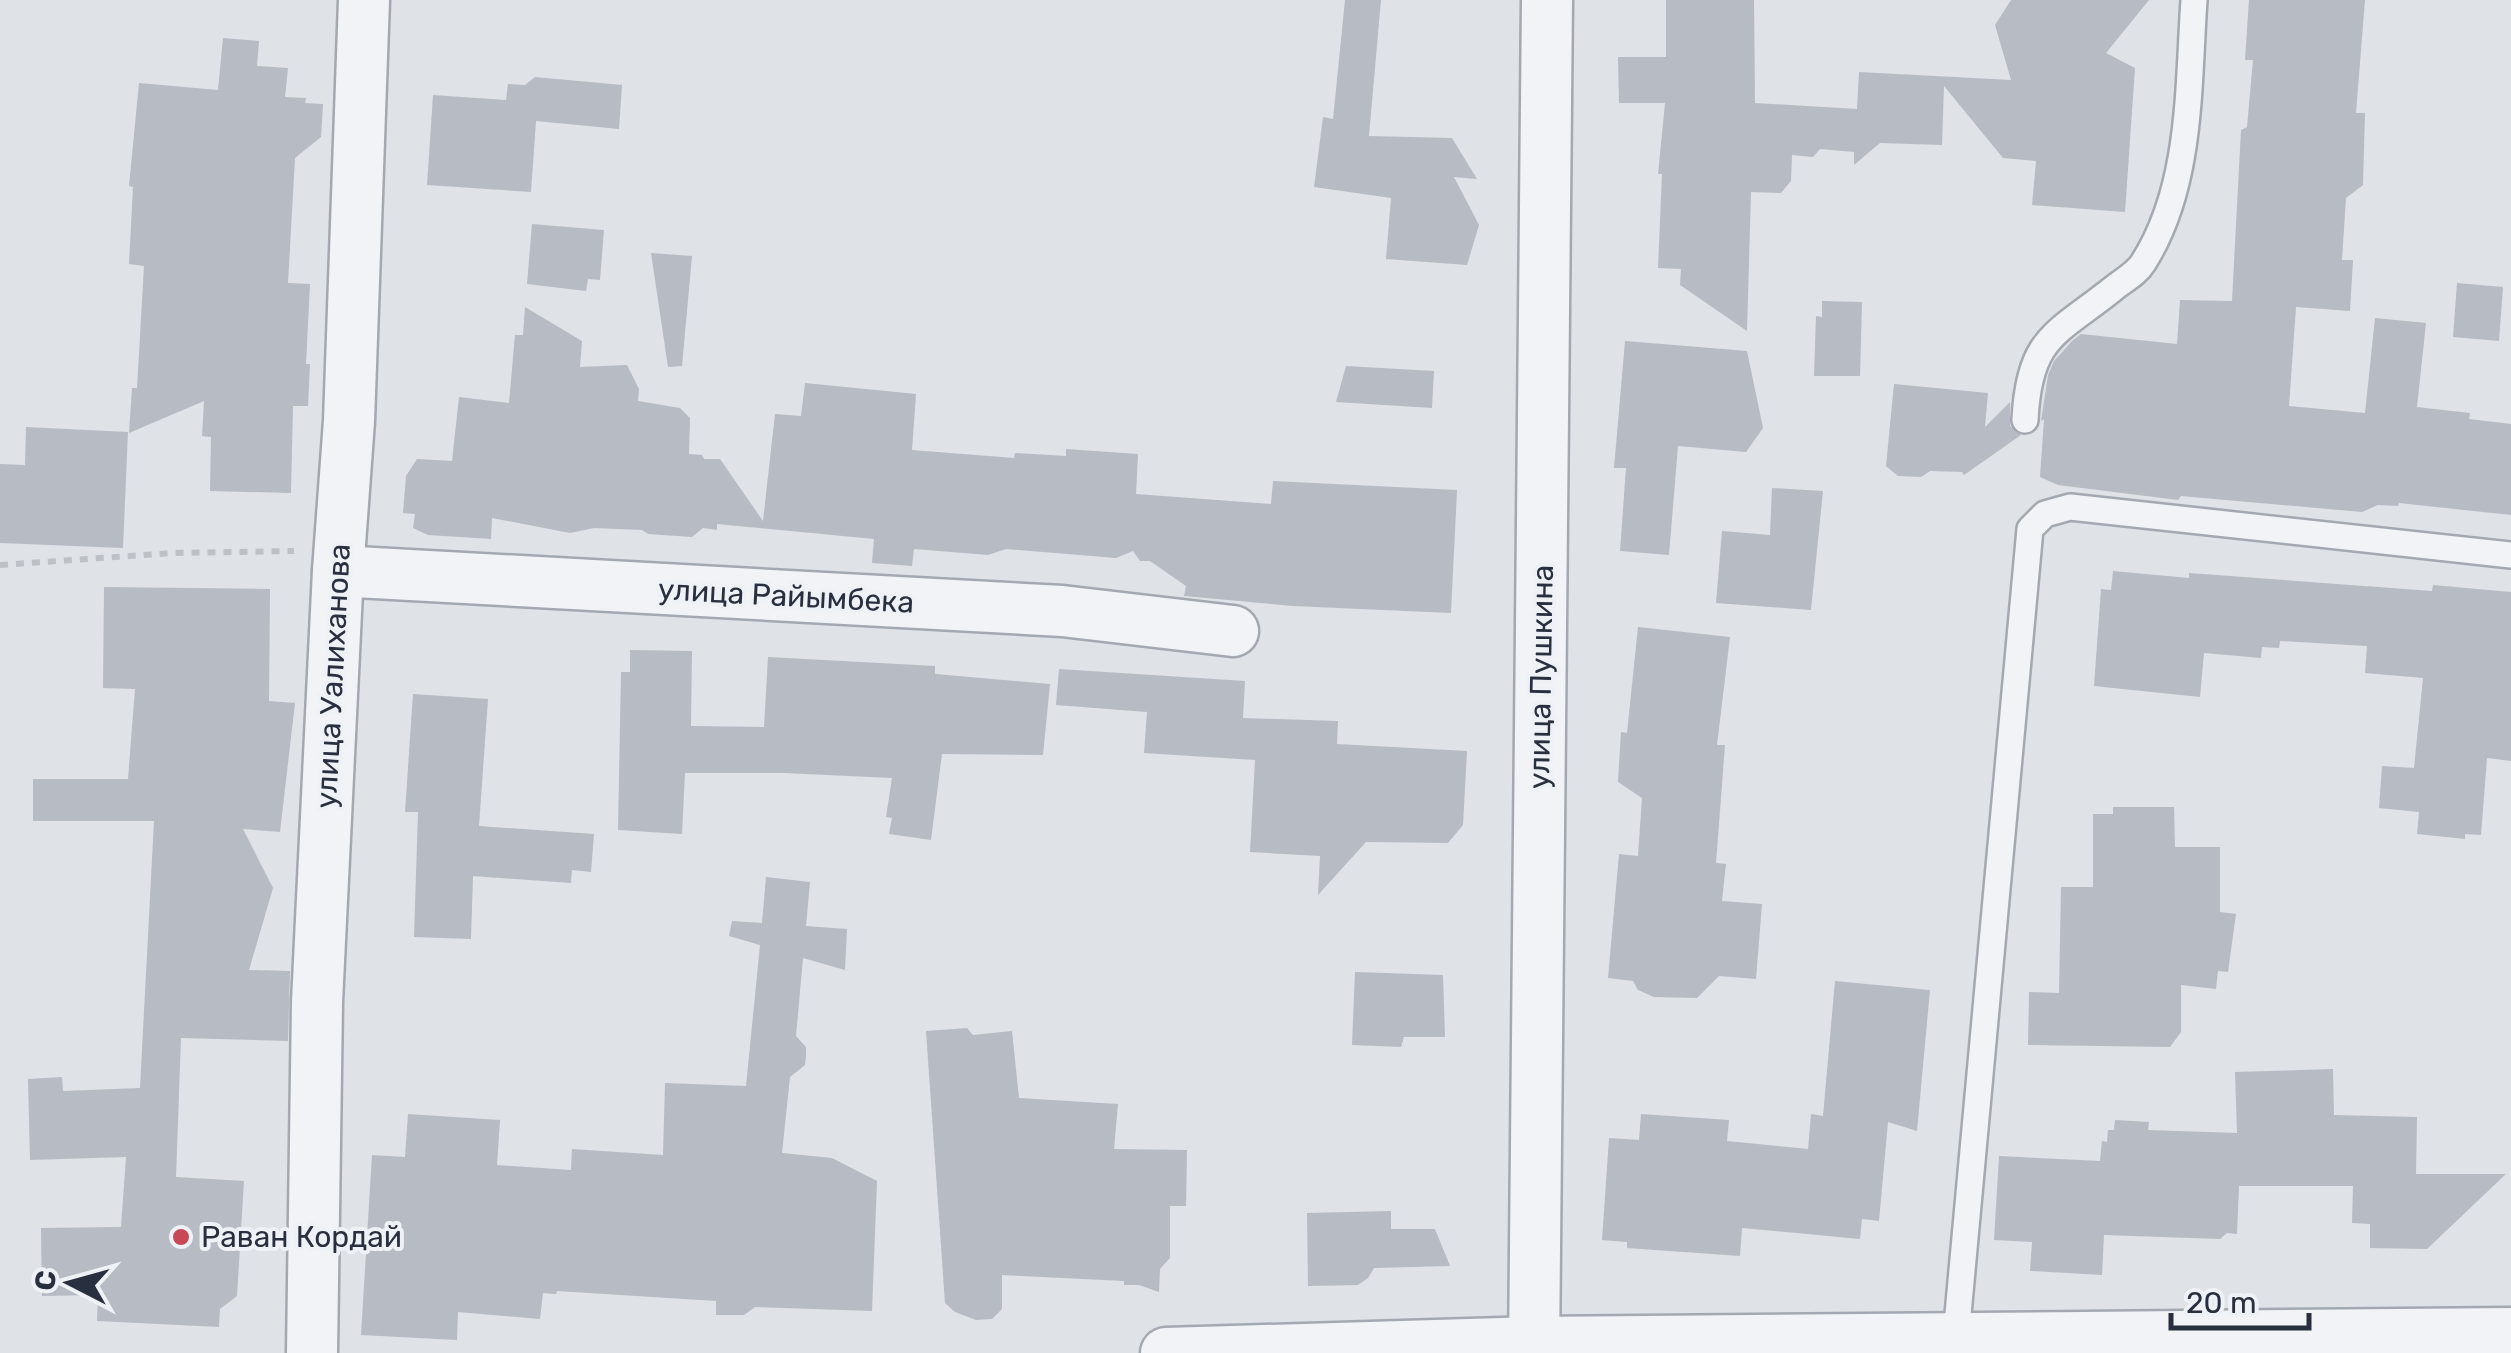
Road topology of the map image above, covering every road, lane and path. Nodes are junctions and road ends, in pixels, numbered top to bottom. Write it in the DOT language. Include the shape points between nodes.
graph roads {
  1 [pos="364,0"];
  2 [pos="1547,0"];
  3 [pos="2194,0"];
  4 [pos="2025,420"];
  5 [pos="2511,555"];
  6 [pos="339,560"];
  7 [pos="0,565"];
  8 [pos="1234,631"];
  9 [pos="2511,1333"];
  10 [pos="1956,1336"];
  11 [pos="1534,1347"];
  12 [pos="312,1353"];
  13 [pos="1166,1353"];
  1 -- 6 [label="street, улица Уалиханова"];
  2 -- 11 [label="street, улица Пушкина"];
  3 -- 4 [label="lane" via="2182,150 2166,214 2142,266 2049,341 2032,366"];
  5 -- 10 [label="lane" via="2070,507 2045,514 2030,529"];
  6 -- 7 [label="path" via="173,552"];
  6 -- 8 [label="street, улица Райымбека" via="1062,611"];
  6 -- 12 [label="street, улица Уалиханова" via="317,1002"];
  9 -- 10 [label="street"];
  10 -- 11 [label="street"];
  11 -- 13 [label="street"];
}
